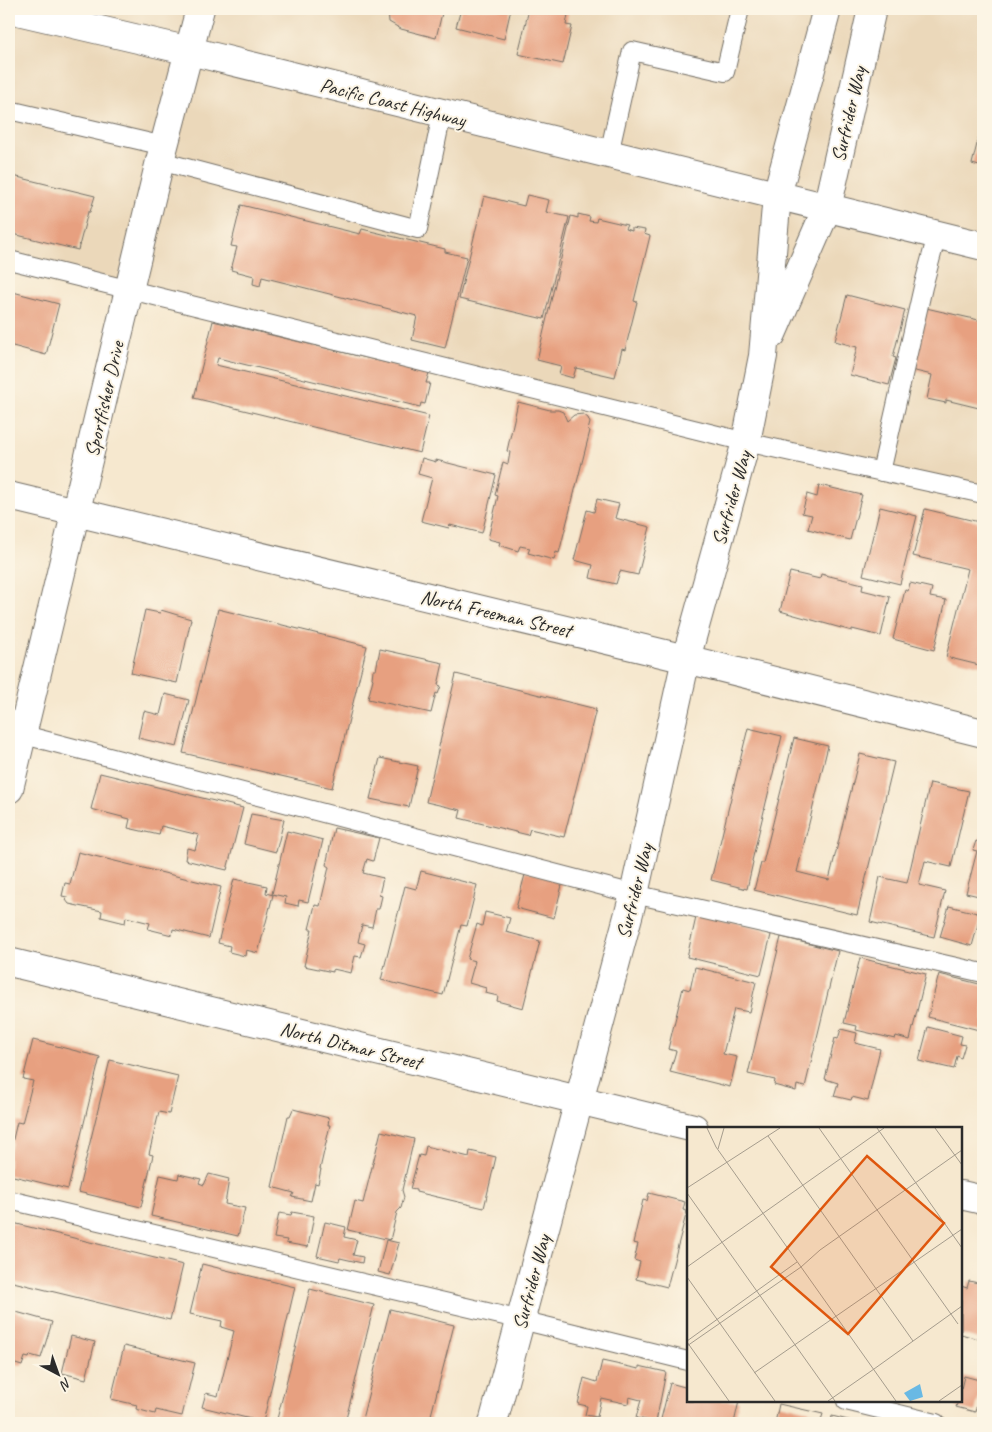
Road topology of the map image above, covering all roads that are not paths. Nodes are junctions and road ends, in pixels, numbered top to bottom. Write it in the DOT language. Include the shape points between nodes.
graph roads {
  1 [pos="200,9"];
  2 [pos="740,9"];
  3 [pos="827,9"];
  4 [pos="872,9"];
  5 [pos="10,16"];
  6 [pos="190,51"];
  7 [pos="9,110"];
  8 [pos="442,114"];
  9 [pos="162,153"];
  10 [pos="608,154"];
  11 [pos="777,195"];
  12 [pos="827,208"];
  13 [pos="937,235"];
  14 [pos="983,246"];
  15 [pos="9,260"];
  16 [pos="130,290"];
  17 [pos="763,356"];
  18 [pos="746,442"];
  19 [pos="881,472"];
  20 [pos="983,494"];
  21 [pos="9,496"];
  22 [pos="76,513"];
  23 [pos="686,659"];
  24 [pos="15,733"];
  25 [pos="983,733"];
  26 [pos="9,789"];
  27 [pos="634,894"];
  28 [pos="9,962"];
  29 [pos="983,974"];
  30 [pos="580,1100"];
  31 [pos="690,1127"];
  32 [pos="962,1194"];
  33 [pos="9,1200"];
  34 [pos="983,1200"];
  35 [pos="521,1320"];
  36 [pos="687,1362"];
  37 [pos="850,1402"];
  38 [pos="493,1423"];
  39 [pos="936,1423"];
  1 -- 6 [label="street, Sportfisher Drive"];
  2 -- 10 [label="lane" via="725,72 632,51"];
  3 -- 11 [label="street, Surfrider Way"];
  4 -- 12 [label="street, Surfrider Way"];
  5 -- 6 [label="street, Pacific Coast Highway"];
  6 -- 8 [label="street, Pacific Coast Highway"];
  6 -- 9 [label="street, Sportfisher Drive"];
  7 -- 9 [label="lane"];
  8 -- 9 [label="lane" via="418,229"];
  8 -- 10 [label="street, Pacific Coast Highway"];
  9 -- 16 [label="street, Sportfisher Drive"];
  10 -- 11 [label="street, Pacific Coast Highway"];
  11 -- 12 [label="street, Pacific Coast Highway"];
  11 -- 17 [label="street, Surfrider Way"];
  12 -- 13 [label="street"];
  12 -- 17 [label="street, Surfrider Way"];
  13 -- 14 [label="street"];
  13 -- 19 [label="lane"];
  15 -- 16 [label="lane"];
  16 -- 18 [label="lane"];
  16 -- 22 [label="street, Sportfisher Drive"];
  17 -- 18 [label="street, Surfrider Way"];
  18 -- 19 [label="lane"];
  18 -- 23 [label="street, Surfrider Way"];
  19 -- 20 [label="lane"];
  21 -- 22 [label="street, North Freeman Street"];
  22 -- 23 [label="street, North Freeman Street"];
  22 -- 24 [label="street, Sportfisher Drive"];
  23 -- 25 [label="street, North Freeman Street"];
  23 -- 27 [label="street, Surfrider Way"];
  24 -- 26 [label="street, Sportfisher Drive"];
  24 -- 27 [label="lane"];
  27 -- 29 [label="lane"];
  27 -- 30 [label="street, Surfrider Way"];
  28 -- 30 [label="street, North Ditmar Street"];
  30 -- 31 [label="street, North Ditmar Street"];
  30 -- 35 [label="street, Surfrider Way"];
  32 -- 34 [label="street"];
  33 -- 35 [label="lane"];
  35 -- 36 [label="lane"];
  35 -- 38 [label="street, Surfrider Way"];
  37 -- 39 [label="lane"];
}
